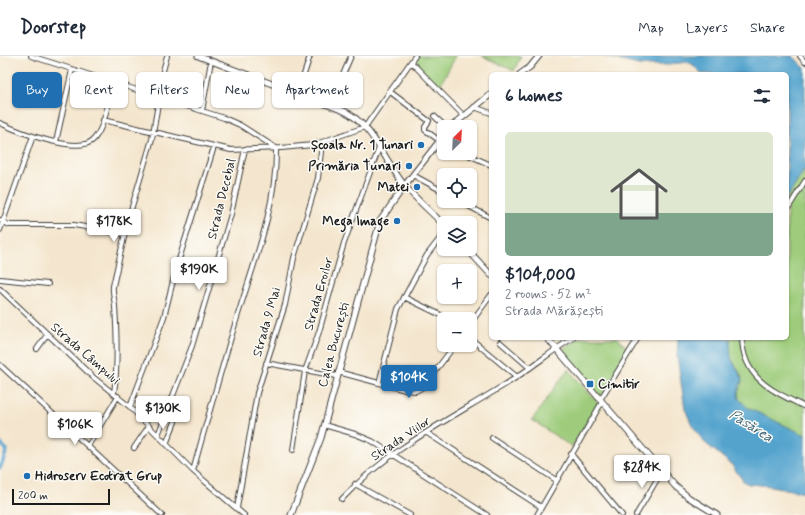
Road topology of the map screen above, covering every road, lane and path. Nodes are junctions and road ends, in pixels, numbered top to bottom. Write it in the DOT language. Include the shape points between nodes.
graph roads {
  1 [pos="31,56"];
  2 [pos="49,56"];
  3 [pos="166,56"];
  4 [pos="198,56"];
  5 [pos="310,56"];
  6 [pos="351,56"];
  7 [pos="415,56"];
  8 [pos="539,56"];
  9 [pos="801,56"];
  10 [pos="211,61"];
  11 [pos="47,62"];
  12 [pos="410,62"];
  13 [pos="805,62"];
  14 [pos="72,70"];
  15 [pos="78,72"];
  16 [pos="162,72"];
  17 [pos="305,72"];
  18 [pos="344,72"];
  19 [pos="523,72"];
  20 [pos="272,83"];
  21 [pos="389,91"];
  22 [pos="489,96"];
  23 [pos="474,107"];
  24 [pos="106,108"];
  25 [pos="156,108"];
  26 [pos="192,108"];
  27 [pos="338,108"];
  28 [pos="202,111"];
  29 [pos="489,112"];
  30 [pos="463,115"];
  31 [pos="434,116"];
  32 [pos="103,120"];
  33 [pos="438,120"];
  34 [pos="458,120"];
  35 [pos="0,123"];
  36 [pos="365,127"];
  37 [pos="154,133"];
  38 [pos="33,136"];
  39 [pos="437,138"];
  40 [pos="56,142"];
  41 [pos="322,143"];
  42 [pos="214,146"];
  43 [pos="276,148"];
  44 [pos="379,148"];
  45 [pos="437,148"];
  46 [pos="245,149"];
  47 [pos="477,159"];
  48 [pos="489,164"];
  49 [pos="413,174"];
  50 [pos="805,180"];
  51 [pos="404,185"];
  52 [pos="437,188"];
  53 [pos="789,207"];
  54 [pos="472,208"];
  55 [pos="489,217"];
  56 [pos="437,218"];
  57 [pos="1,221"];
  58 [pos="0,230"];
  59 [pos="124,234"];
  60 [pos="437,242"];
  61 [pos="473,256"];
  62 [pos="489,273"];
  63 [pos="0,279"];
  64 [pos="48,284"];
  65 [pos="0,289"];
  66 [pos="404,297"];
  67 [pos="489,298"];
  68 [pos="437,313"];
  69 [pos="477,314"];
  70 [pos="47,335"];
  71 [pos="548,340"];
  72 [pos="570,340"];
  73 [pos="637,340"];
  74 [pos="742,340"];
  75 [pos="500,342"];
  76 [pos="477,344"];
  77 [pos="37,349"];
  78 [pos="556,349"];
  79 [pos="449,352"];
  80 [pos="266,363"];
  81 [pos="0,365"];
  82 [pos="530,368"];
  83 [pos="305,371"];
  84 [pos="338,374"];
  85 [pos="517,377"];
  86 [pos="379,383"];
  87 [pos="114,393"];
  88 [pos="118,396"];
  89 [pos="601,401"];
  90 [pos="130,407"];
  91 [pos="805,407"];
  92 [pos="175,422"];
  93 [pos="324,425"];
  94 [pos="149,426"];
  95 [pos="427,433"];
  96 [pos="158,435"];
  97 [pos="492,438"];
  98 [pos="166,444"];
  99 [pos="88,446"];
  100 [pos="134,448"];
  101 [pos="293,450"];
  102 [pos="571,454"];
  103 [pos="394,455"];
  104 [pos="662,470"];
  105 [pos="193,471"];
  106 [pos="556,480"];
  107 [pos="355,484"];
  108 [pos="342,499"];
  109 [pos="541,507"];
  110 [pos="237,508"];
  111 [pos="162,515"];
  112 [pos="244,515"];
  113 [pos="291,515"];
  114 [pos="410,515"];
  115 [pos="487,515"];
  116 [pos="536,515"];
  117 [pos="622,515"];
  118 [pos="636,515"];
  119 [pos="717,515"];
  1 -- 11 [label="street"];
  2 -- 11 [label="street"];
  3 -- 16 [label="street"];
  4 -- 10 [label="main road"];
  5 -- 17 [label="street"];
  6 -- 18 [label="street"];
  7 -- 12 [label="street"];
  8 -- 19 [label="main road"];
  9 -- 13 [label="street"];
  10 -- 20 [label="main road"];
  10 -- 28 [label="street"];
  11 -- 14 [label="street"];
  12 -- 21 [label="street"];
  12 -- 30 [label="street"];
  14 -- 15 [label="street"];
  14 -- 40 [label="street"];
  21 -- 36 [label="street"];
  21 -- 39 [label="street" via="429,122 425,130"];
  22 -- 23 [label="main road"];
  23 -- 29 [label="street"];
  23 -- 30 [label="main road"];
  24 -- 32 [label="street"];
  25 -- 37 [label="street"];
  26 -- 28 [label="street"];
  27 -- 36 [label="main road" via="350,113"];
  28 -- 43 [label="street" via="230,120"];
  30 -- 34 [label="main road"];
  31 -- 33 [label="street"];
  32 -- 37 [label="street"];
  32 -- 40 [label="street" via="97,135 89,143 84,145"];
  35 -- 38 [label="street"];
  36 -- 41 [label="street"];
  36 -- 44 [label="main road"];
  37 -- 42 [label="street"];
  37 -- 59 [label="street"];
  38 -- 40 [label="street"];
  38 -- 57 [label="street"];
  41 -- 43 [label="street"];
  41 -- 80 [label="street, Strada 9 Mai" via="318,178 294,258 285,305"];
  42 -- 46 [label="street" via="231,150"];
  42 -- 90 [label="street" via="164,317"];
  43 -- 46 [label="street"];
  43 -- 105 [label="street" via="270,200 254,266"];
  44 -- 51 [label="main road"];
  44 -- 83 [label="street, Strada Eroilor" via="344,243 319,332"];
  45 -- 49 [label="main road, Calea București"];
  46 -- 96 [label="street, Strada Decebal" via="231,214 192,346"];
  47 -- 48 [label="street"];
  49 -- 51 [label="main road, Calea București"];
  49 -- 52 [label="street"];
  50 -- 53 [label="street"];
  51 -- 56 [label="main road"];
  51 -- 84 [label="main road, Calea București" via="379,223"];
  54 -- 55 [label="street"];
  57 -- 58 [label="street"];
  57 -- 59 [label="street" via="8,225 80,225"];
  59 -- 87 [label="street" via="112,293 115,308"];
  60 -- 66 [label="street"];
  61 -- 62 [label="main road"];
  63 -- 64 [label="street"];
  65 -- 70 [label="street, Strada Câmpului"];
  66 -- 68 [label="street"];
  66 -- 86 [label="street" via="394,320"];
  67 -- 69 [label="street"];
  70 -- 77 [label="street"];
  70 -- 87 [label="street, Strada Câmpului"];
  71 -- 78 [label="main road"];
  72 -- 78 [label="street, Strada Viilor"];
  73 -- 89 [label="street"];
  74 -- 91 [label="street" via="743,354 755,376 772,390"];
  75 -- 82 [label="street"];
  76 -- 85 [label="street"];
  78 -- 82 [label="street, Strada Viilor"];
  78 -- 89 [label="main road"];
  79 -- 86 [label="street" via="418,390 405,390"];
  80 -- 83 [label="street"];
  80 -- 110 [label="street, Strada 9 Mai"];
  81 -- 99 [label="street"];
  82 -- 85 [label="street, Strada Viilor"];
  83 -- 84 [label="street"];
  83 -- 101 [label="street, Strada Eroilor"];
  84 -- 86 [label="street"];
  84 -- 93 [label="main road, Calea București"];
  85 -- 95 [label="street, Strada Viilor"];
  87 -- 88 [label="street, Strada Câmpului"];
  88 -- 90 [label="street, Strada Câmpului"];
  88 -- 99 [label="street"];
  89 -- 102 [label="street"];
  89 -- 104 [label="main road"];
  90 -- 94 [label="street, Strada Câmpului"];
  92 -- 98 [label="street"];
  93 -- 103 [label="street" via="365,438"];
  93 -- 113 [label="main road, Calea București"];
  94 -- 96 [label="street, Strada Câmpului"];
  94 -- 100 [label="street"];
  95 -- 103 [label="street, Strada Viilor"];
  95 -- 109 [label="street"];
  96 -- 98 [label="street, Strada Câmpului"];
  97 -- 106 [label="street"];
  98 -- 105 [label="street, Strada Câmpului"];
  99 -- 111 [label="street"];
  102 -- 106 [label="street"];
  102 -- 117 [label="street"];
  103 -- 107 [label="street, Strada Viilor"];
  103 -- 115 [label="street"];
  104 -- 118 [label="street"];
  104 -- 119 [label="main road" via="684,494"];
  105 -- 110 [label="street, Strada Câmpului"];
  106 -- 109 [label="street"];
  107 -- 108 [label="street, Strada Viilor"];
  107 -- 114 [label="street"];
  109 -- 116 [label="street"];
  110 -- 112 [label="street, Strada Câmpului"];
}
